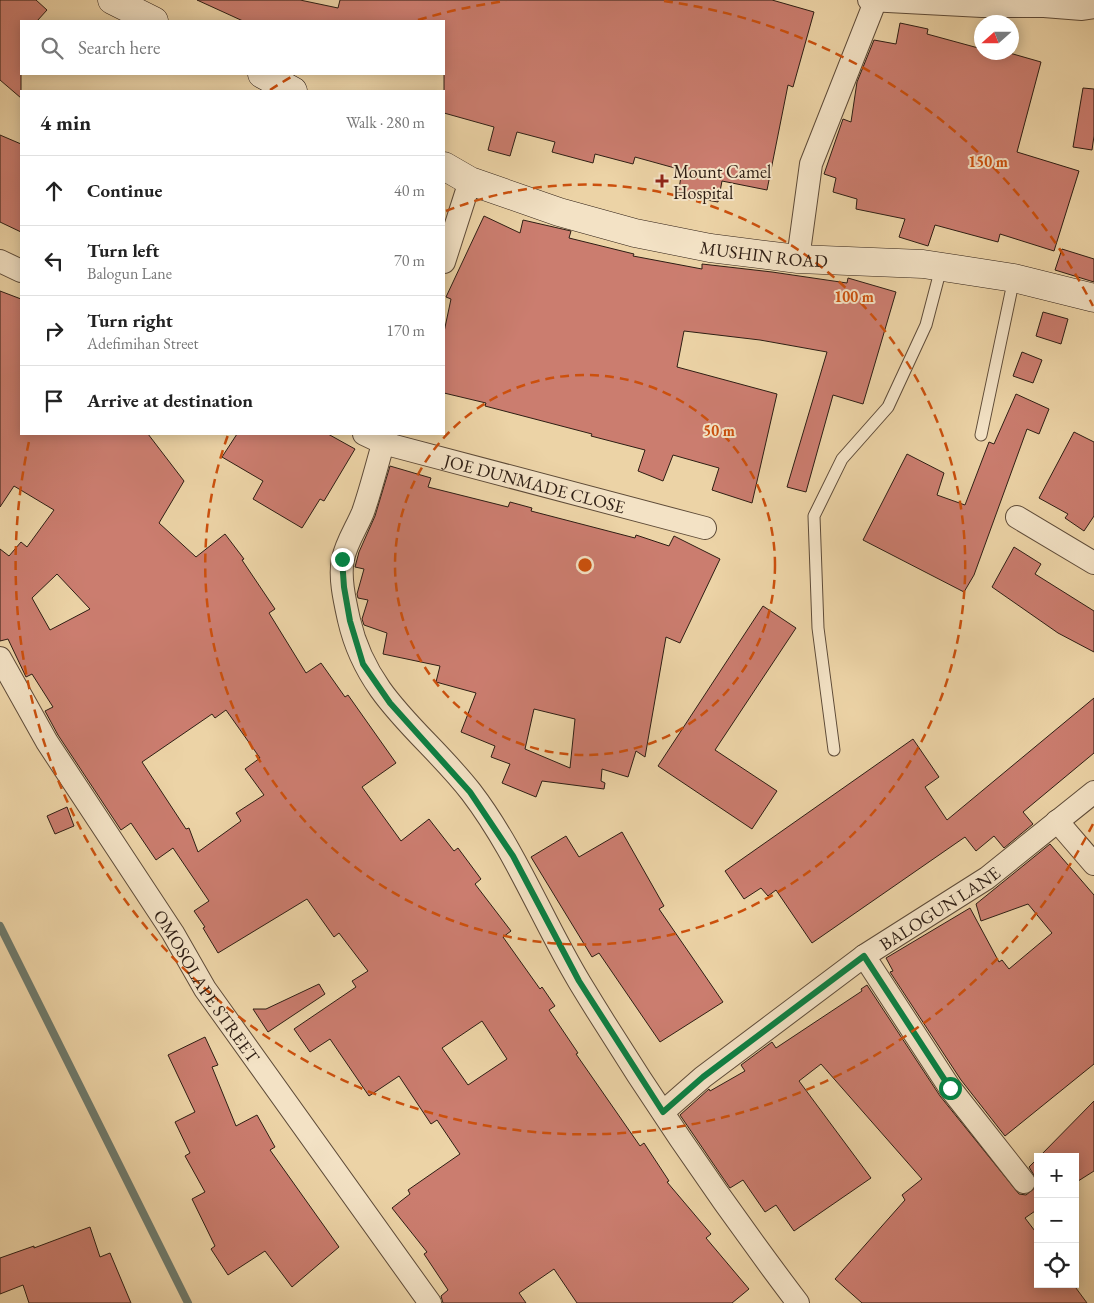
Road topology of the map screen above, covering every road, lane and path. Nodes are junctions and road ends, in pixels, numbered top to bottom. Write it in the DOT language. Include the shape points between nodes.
graph roads {
  1 [pos="112,0"];
  2 [pos="872,1"];
  3 [pos="1043,3"];
  4 [pos="1094,7"];
  5 [pos="152,20"];
  6 [pos="264,75"];
  7 [pos="291,90"];
  8 [pos="445,167"];
  9 [pos="470,181"];
  10 [pos="445,259"];
  11 [pos="798,259"];
  12 [pos="0,261"];
  13 [pos="941,268"];
  14 [pos="20,271"];
  15 [pos="1014,278"];
  16 [pos="1094,298"];
  17 [pos="981,435"];
  18 [pos="378,437"];
  19 [pos="1017,517"];
  20 [pos="705,528"];
  21 [pos="1094,563"];
  22 [pos="0,658"];
  23 [pos="834,750"];
  24 [pos="1094,792"];
  25 [pos="1057,821"];
  26 [pos="1094,864"];
  27 [pos="864,956"];
  28 [pos="663,1112"];
  29 [pos="1024,1182"];
  30 [pos="430,1303"];
  31 [pos="798,1303"];
  1 -- 5 [label="main road"];
  2 -- 3 [label="street" via="982,6"];
  2 -- 11 [label="street" via="811,164"];
  3 -- 4 [label="street" via="1082,9"];
  6 -- 7 [label="main road"];
  8 -- 9 [label="main road, MUSHIN ROAD"];
  9 -- 10 [label="street"];
  9 -- 11 [label="main road, MUSHIN ROAD" via="559,212 635,233 710,248"];
  11 -- 13 [label="main road, MUSHIN ROAD" via="923,264"];
  12 -- 14 [label="street"];
  13 -- 15 [label="main road, MUSHIN ROAD"];
  13 -- 23 [label="lane" via="926,325 888,407 842,459 814,516 818,628"];
  15 -- 16 [label="main road, MUSHIN ROAD"];
  15 -- 17 [label="lane"];
  18 -- 20 [label="street, JOE DUNMADE CLOSE"];
  18 -- 28 [label="street" via="362,513 342,559 350,621 363,664 390,703 470,792 513,856 579,981"];
  19 -- 21 [label="street"];
  22 -- 30 [label="street, OMOSOLAPE STREET" via="47,742 173,933 205,989"];
  24 -- 25 [label="street, BALOGUN LANE"];
  25 -- 26 [label="street"];
  25 -- 27 [label="street, BALOGUN LANE" via="987,878"];
  27 -- 28 [label="street, BALOGUN LANE" via="703,1077"];
  27 -- 29 [label="street" via="950,1088"];
  28 -- 31 [label="street" via="742,1229"];
}
